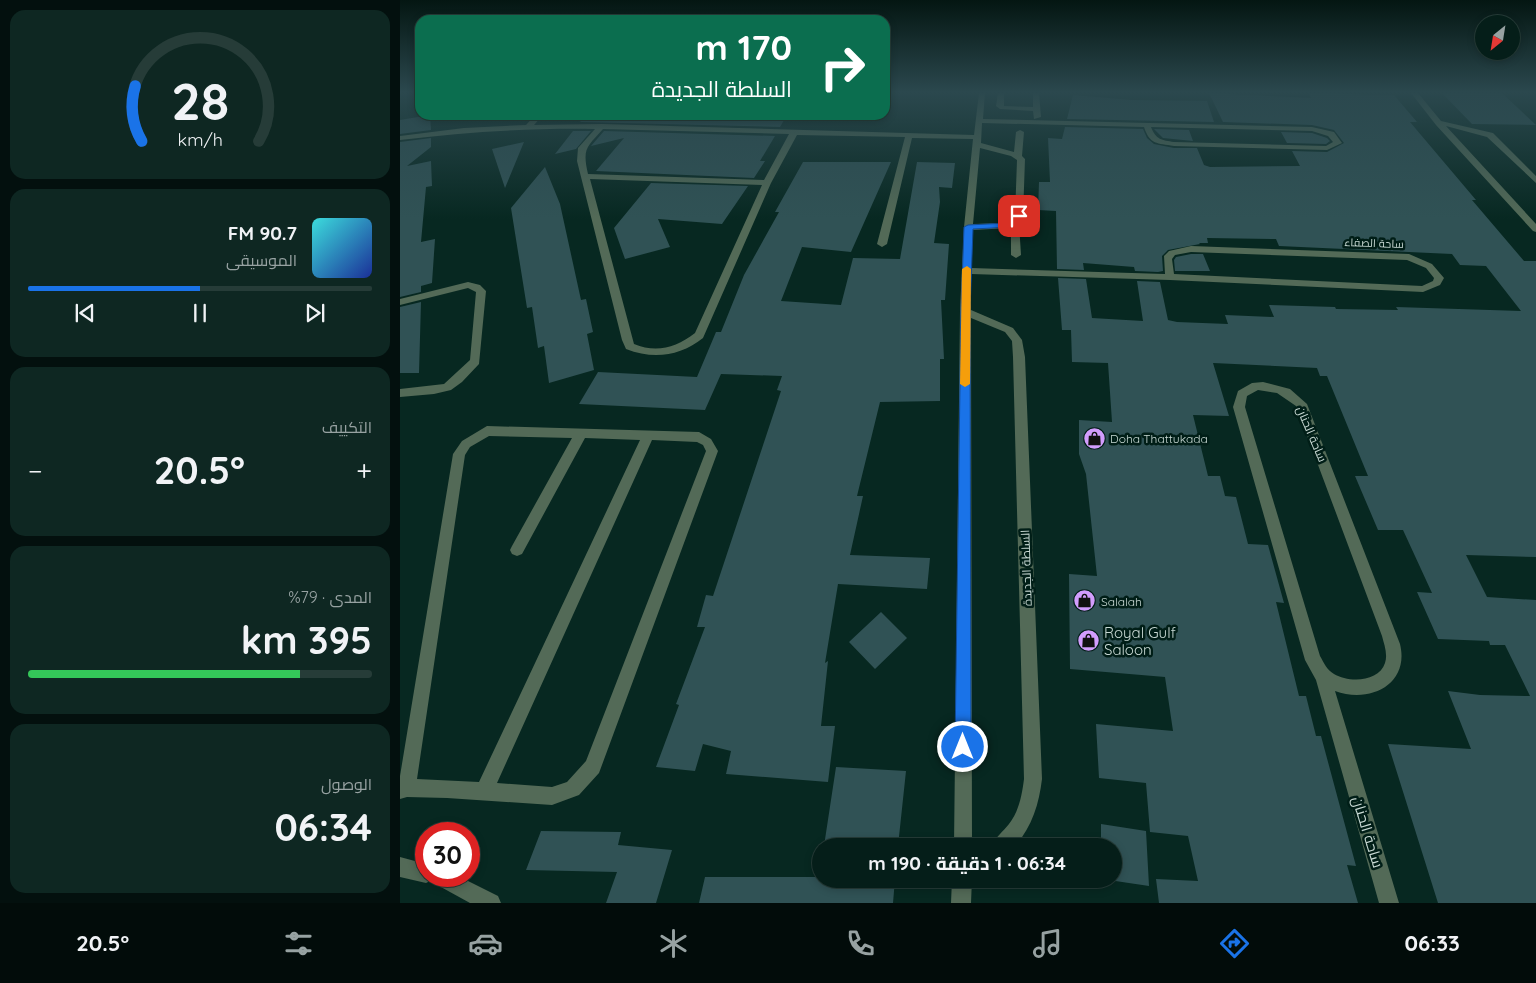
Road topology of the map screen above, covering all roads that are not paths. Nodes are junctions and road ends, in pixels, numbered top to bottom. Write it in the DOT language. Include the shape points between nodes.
graph roads {
  1 [pos="423,135"];
  2 [pos="594,135"];
  3 [pos="792,135"];
  4 [pos="909,135"];
  5 [pos="911,135"];
  6 [pos="979,135"];
  7 [pos="1020,135"];
  8 [pos="1150,135"];
  9 [pos="1332,135"];
  10 [pos="1450,135"];
  11 [pos="1490,135"];
  12 [pos="400,138"];
  13 [pos="979,141"];
  14 [pos="1018,156"];
  15 [pos="586,176"];
  16 [pos="1536,181"];
  17 [pos="767,183"];
  18 [pos="1015,223"];
  19 [pos="968,227"];
  20 [pos="1536,229"];
  21 [pos="882,244"];
  22 [pos="1016,255"];
  23 [pos="966,271"];
  24 [pos="1170,277"];
  25 [pos="400,302"];
  26 [pos="966,311"];
  27 [pos="400,393"];
  28 [pos="581,434"];
  29 [pos="648,436"];
  30 [pos="517,550"];
  31 [pos="1322,674"];
  32 [pos="403,789"];
  33 [pos="484,791"];
  34 [pos="962,838"];
  35 [pos="1010,838"];
  36 [pos="400,867"];
  37 [pos="415,870"];
  38 [pos="460,887"];
  39 [pos="962,888"];
  40 [pos="491,903"];
  41 [pos="961,903"];
  42 [pos="1390,903"];
  1 -- 12 [label="street"];
  2 -- 15 [label="street" via="580,154"];
  3 -- 17 [label="street"];
  4 -- 21 [label="street"];
  5 -- 13 [label="street"];
  6 -- 13 [label="street"];
  7 -- 14 [label="street"];
  8 -- 9 [label="street" via="1156,141 1174,144 1327,148 1338,143"];
  10 -- 20 [label="street"];
  11 -- 16 [label="street"];
  13 -- 14 [label="street"];
  13 -- 19 [label="street"];
  14 -- 18 [label="street" via="1021,163 1019,216"];
  15 -- 17 [label="street"];
  15 -- 17 [label="street" via="626,340 630,346 648,352 682,348 699,335"];
  18 -- 19 [label="street" via="1002,227"];
  18 -- 22 [label="street"];
  19 -- 23 [label="street"];
  23 -- 24 [label="street, ساحة الصفاء"];
  23 -- 26 [label="street"];
  24 -- 24 [label="street, ساحة الصفاء" via="1423,289 1438,284 1439,278 1429,266 1408,257 1191,249 1172,253 1167,258"];
  25 -- 27 [label="street" via="468,285 481,291 475,361 447,387"];
  26 -- 34 [label="street"];
  26 -- 35 [label="street, السلطة الجديدة" via="1009,330 1017,340 1020,357 1033,779 1030,801 1022,822"];
  28 -- 29 [label="street"];
  28 -- 30 [label="street"];
  28 -- 32 [label="street" via="487,431 466,444 458,454"];
  29 -- 33 [label="street"];
  29 -- 33 [label="street" via="699,437 712,451 593,767 573,789 552,796"];
  31 -- 31 [label="street, ساحة الحنان" via="1335,684 1370,687 1384,680 1392,668 1394,653 1301,404 1276,388 1256,386 1242,394 1239,407 1313,660"];
  31 -- 42 [label="street, ساحة الحنان"];
  32 -- 33 [label="street"];
  36 -- 37 [label="street"];
  38 -- 40 [label="street"];
  39 -- 41 [label="street"];
}
